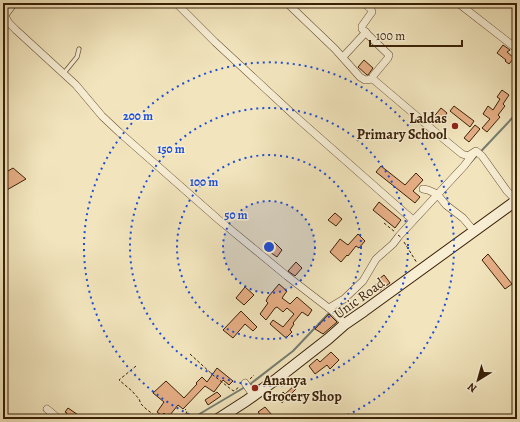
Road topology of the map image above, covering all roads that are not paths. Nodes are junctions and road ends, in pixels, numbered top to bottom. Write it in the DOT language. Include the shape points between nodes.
graph roads {
  1 [pos="14,3"];
  2 [pos="176,3"];
  3 [pos="287,3"];
  4 [pos="364,3"];
  5 [pos="458,3"];
  6 [pos="4,14"];
  7 [pos="366,32"];
  8 [pos="79,49"];
  9 [pos="517,49"];
  10 [pos="343,58"];
  11 [pos="64,73"];
  12 [pos="373,79"];
  13 [pos="478,153"];
  14 [pos="423,189"];
  15 [pos="439,196"];
  16 [pos="517,200"];
  17 [pos="413,220"];
  18 [pos="474,231"];
  19 [pos="332,311"];
  20 [pos="345,324"];
  21 [pos="245,383"];
  22 [pos="251,392"];
  23 [pos="47,409"];
  24 [pos="59,419"];
  25 [pos="218,419"];
  1 -- 6 [label="street"];
  2 -- 17 [label="street" via="296,117"];
  3 -- 10 [label="street"];
  4 -- 7 [label="street" via="372,12 362,27"];
  5 -- 9 [label="street"];
  6 -- 11 [label="street" via="16,30"];
  7 -- 10 [label="street"];
  7 -- 12 [label="street" via="389,55"];
  8 -- 11 [label="lane" via="78,57"];
  10 -- 12 [label="street" via="360,77"];
  11 -- 19 [label="street" via="102,116 143,154 224,225"];
  12 -- 13 [label="street" via="462,154 468,156"];
  13 -- 15 [label="street"];
  13 -- 16 [label="street"];
  14 -- 15 [label="street"];
  15 -- 17 [label="street"];
  15 -- 18 [label="street"];
  16 -- 18 [label="main road, Unic Road"];
  17 -- 19 [label="street" via="393,244 376,259 363,281"];
  18 -- 20 [label="main road, Unic Road"];
  19 -- 20 [label="street"];
  20 -- 22 [label="main road, Unic Road" via="300,361"];
  21 -- 22 [label="street"];
  22 -- 25 [label="main road, Unic Road" via="246,401"];
  23 -- 24 [label="street"];
}
